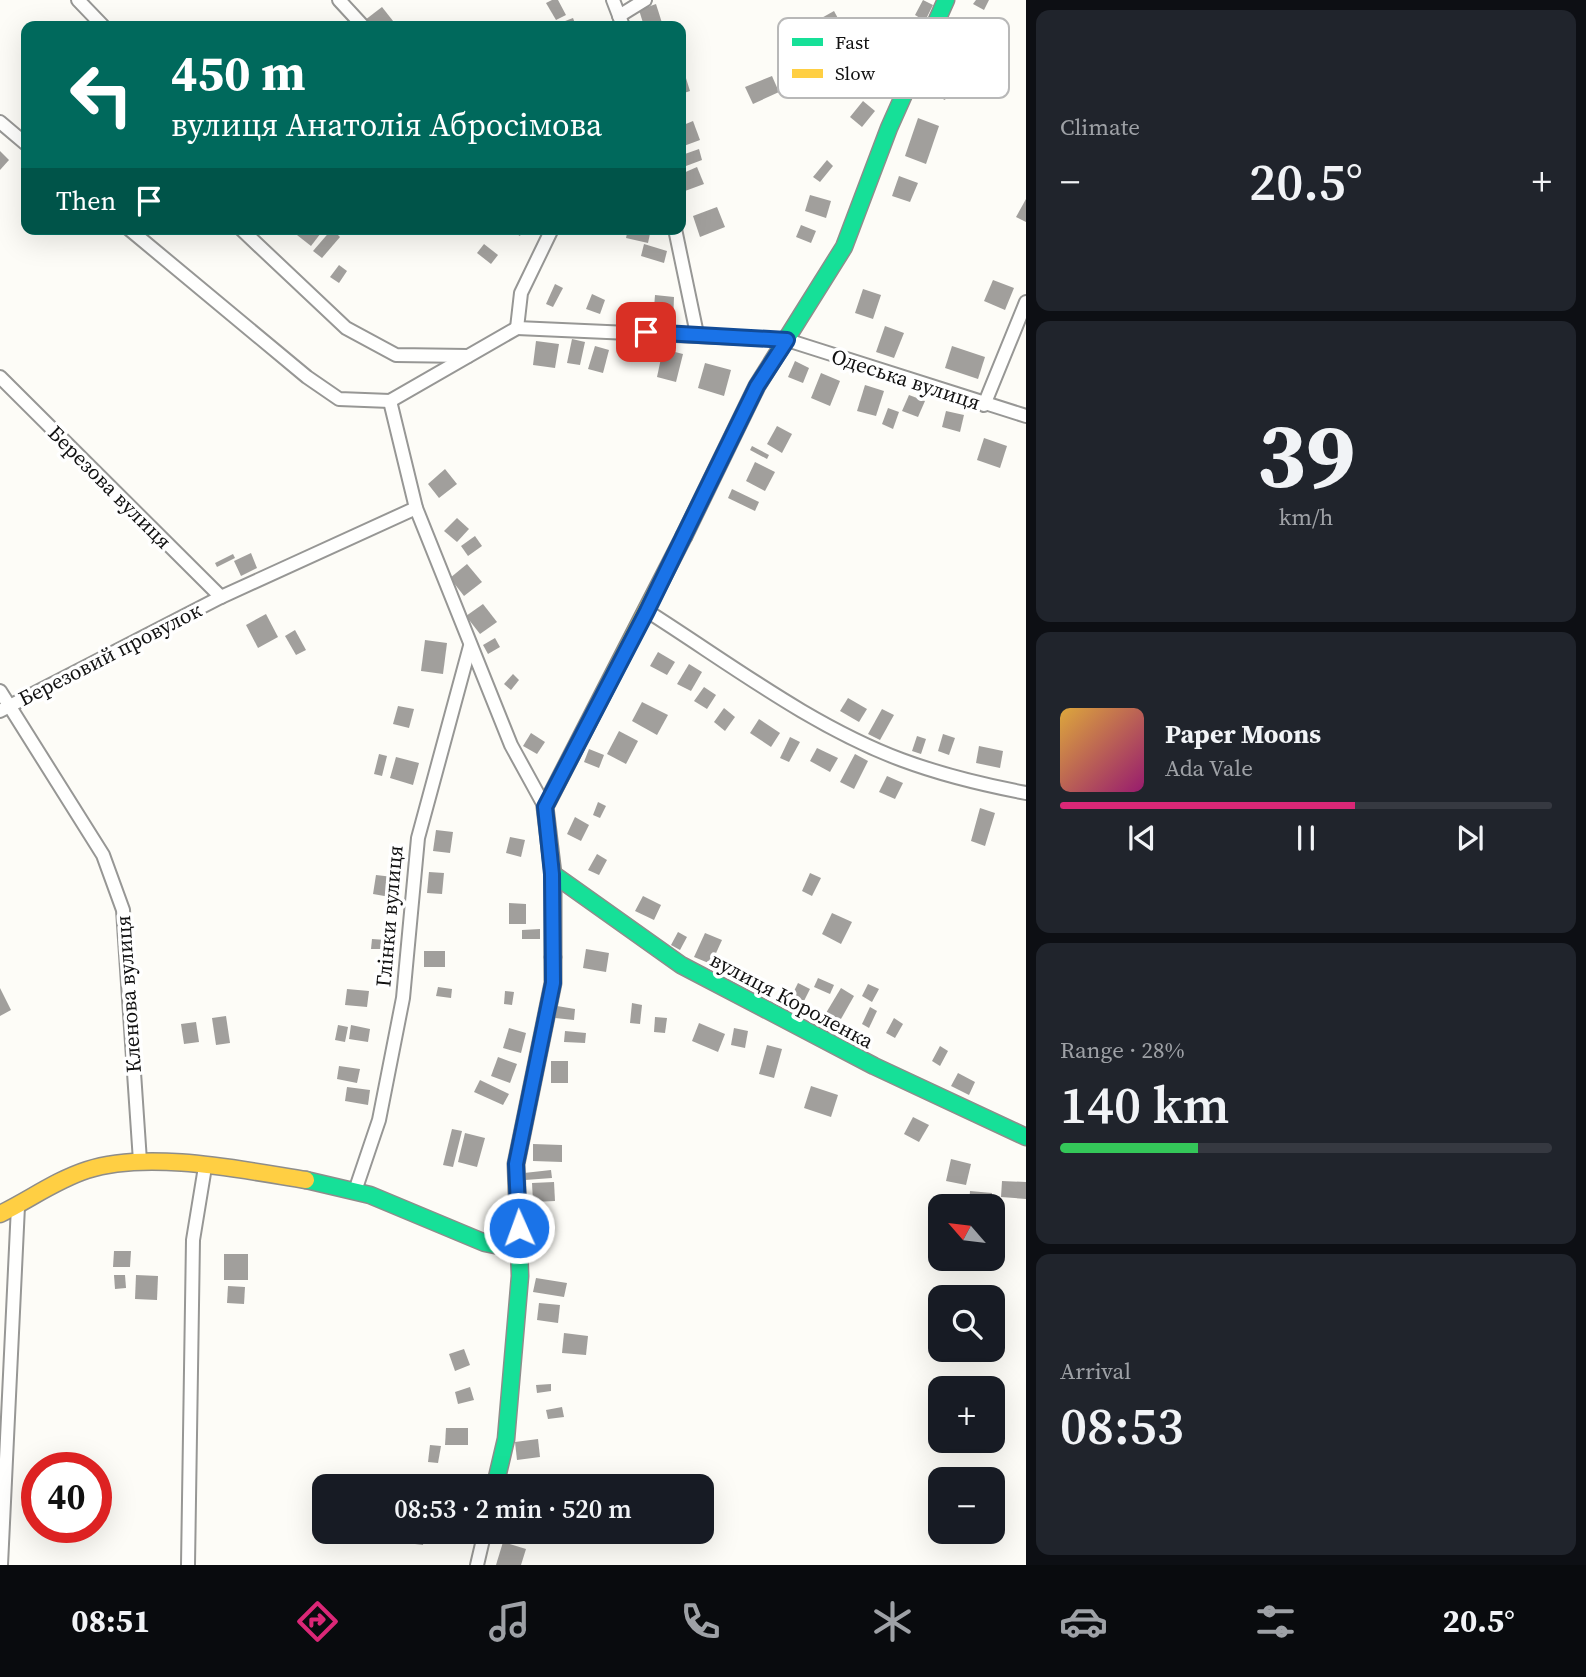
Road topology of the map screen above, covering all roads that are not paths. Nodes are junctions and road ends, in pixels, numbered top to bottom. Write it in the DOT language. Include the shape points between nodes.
graph roads {
  1 [pos="78,0"];
  2 [pos="339,0"];
  3 [pos="613,0"];
  4 [pos="646,0"];
  5 [pos="946,0"];
  6 [pos="938,18"];
  7 [pos="98,21"];
  8 [pos="358,21"];
  9 [pos="621,21"];
  10 [pos="902,98"];
  11 [pos="0,122"];
  12 [pos="21,140"];
  13 [pos="135,235"];
  14 [pos="248,235"];
  15 [pos="549,235"];
  16 [pos="676,235"];
  17 [pos="1026,302"];
  18 [pos="517,328"];
  19 [pos="697,334"];
  20 [pos="787,340"];
  21 [pos="469,356"];
  22 [pos="0,377"];
  23 [pos="390,401"];
  24 [pos="984,405"];
  25 [pos="1026,416"];
  26 [pos="416,508"];
  27 [pos="220,597"];
  28 [pos="647,611"];
  29 [pos="470,646"];
  30 [pos="0,691"];
  31 [pos="5,708"];
  32 [pos="1026,793"];
  33 [pos="545,807"];
  34 [pos="552,874"];
  35 [pos="1026,1137"];
  36 [pos="140,1161"];
  37 [pos="205,1167"];
  38 [pos="355,1191"];
  39 [pos="18,1206"];
  40 [pos="0,1214"];
  41 [pos="519,1250"];
  42 [pos="498,1474"];
  43 [pos="482,1544"];
  44 [pos="1,1565"];
  45 [pos="188,1565"];
  46 [pos="477,1565"];
  1 -- 7 [label="street"];
  2 -- 8 [label="street"];
  3 -- 9 [label="street"];
  4 -- 9 [label="street"];
  5 -- 6 [label="street"];
  10 -- 20 [label="street" via="844,247"];
  11 -- 12 [label="street"];
  13 -- 23 [label="street" via="339,399"];
  14 -- 21 [label="street" via="346,328 396,355"];
  15 -- 18 [label="street" via="521,293"];
  16 -- 19 [label="street"];
  17 -- 24 [label="street"];
  18 -- 19 [label="street, Одеська вулиця"];
  18 -- 21 [label="street"];
  19 -- 20 [label="street, Одеська вулиця"];
  20 -- 24 [label="street, Одеська вулиця"];
  20 -- 28 [label="street" via="757,386"];
  21 -- 23 [label="street"];
  22 -- 27 [label="street, Березова вулиця"];
  23 -- 26 [label="street"];
  24 -- 25 [label="street, Одеська вулиця"];
  26 -- 27 [label="street, Березовий провулок"];
  26 -- 29 [label="street"];
  27 -- 31 [label="street, Березовий провулок"];
  28 -- 32 [label="street" via="815,718 891,755 951,776"];
  28 -- 33 [label="street"];
  29 -- 33 [label="street" via="510,745"];
  29 -- 38 [label="street, Глінки вулиця" via="418,838 403,999 379,1120"];
  30 -- 31 [label="street, Кленова вулиця"];
  31 -- 36 [label="street, Кленова вулиця" via="103,855 123,910"];
  33 -- 34 [label="street"];
  34 -- 35 [label="street, вулиця Короленка" via="681,965 873,1066"];
  34 -- 41 [label="street" via="553,983 516,1164"];
  36 -- 37 [label="street"];
  36 -- 39 [label="street" via="64,1178"];
  37 -- 38 [label="street" via="286,1176"];
  37 -- 45 [label="street" via="193,1240"];
  38 -- 41 [label="street" via="429,1216 478,1243"];
  39 -- 40 [label="street"];
  39 -- 44 [label="street"];
  41 -- 42 [label="street" via="506,1439"];
  43 -- 46 [label="street"];
}
